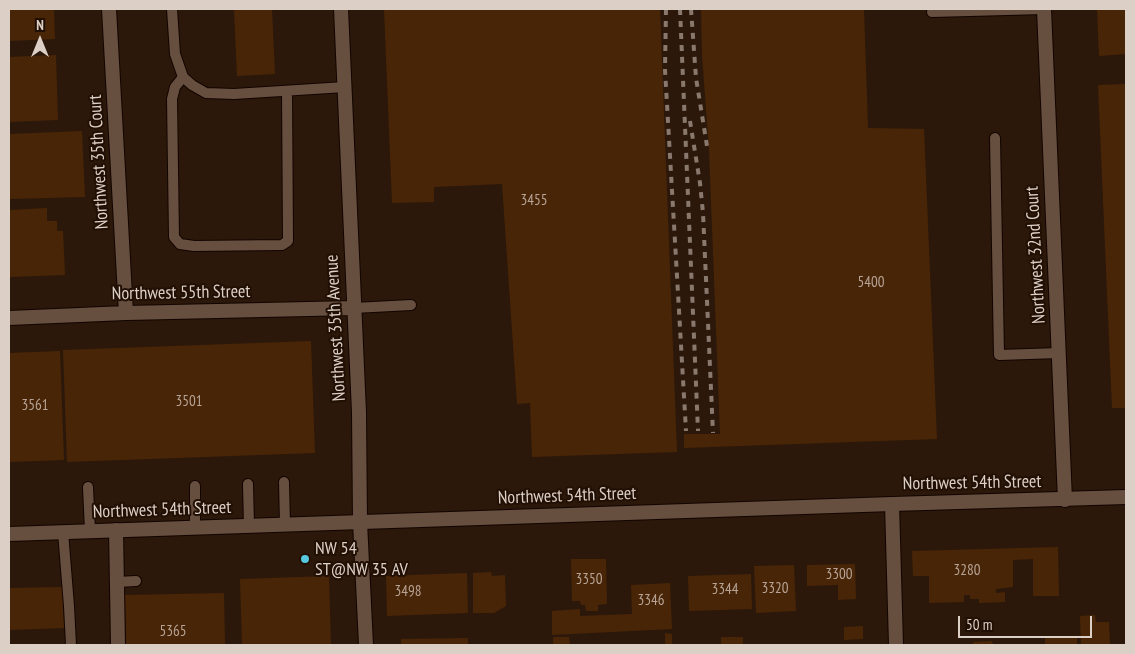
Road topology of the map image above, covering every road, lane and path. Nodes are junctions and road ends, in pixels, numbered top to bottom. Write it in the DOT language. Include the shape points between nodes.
graph roads {
  1 [pos="109,9"];
  2 [pos="172,9"];
  3 [pos="342,9"];
  4 [pos="1044,9"];
  5 [pos="932,12"];
  6 [pos="183,77"];
  7 [pos="345,87"];
  8 [pos="287,91"];
  9 [pos="995,138"];
  10 [pos="410,305"];
  11 [pos="354,308"];
  12 [pos="126,313"];
  13 [pos="9,318"];
  14 [pos="1059,353"];
  15 [pos="284,482"];
  16 [pos="248,484"];
  17 [pos="195,486"];
  18 [pos="88,487"];
  19 [pos="1126,497"];
  20 [pos="1065,500"];
  21 [pos="892,504"];
  22 [pos="360,522"];
  23 [pos="285,525"];
  24 [pos="249,526"];
  25 [pos="195,528"];
  26 [pos="116,530"];
  27 [pos="90,531"];
  28 [pos="63,532"];
  29 [pos="9,534"];
  30 [pos="136,581"];
  31 [pos="117,582"];
  32 [pos="71,645"];
  33 [pos="118,645"];
  34 [pos="366,645"];
  35 [pos="896,645"];
  1 -- 12 [label="street, Northwest 35th Court"];
  2 -- 6 [label="lane" via="175,54"];
  3 -- 7 [label="street, Northwest 35th Avenue"];
  4 -- 5 [label="lane"];
  4 -- 14 [label="street, Northwest 32nd Court"];
  6 -- 8 [label="lane" via="206,93"];
  6 -- 8 [label="lane" via="172,98 174,236 180,244 194,246 282,245 288,241"];
  7 -- 8 [label="lane"];
  7 -- 11 [label="street, Northwest 35th Avenue"];
  9 -- 14 [label="lane" via="999,355"];
  10 -- 11 [label="lane"];
  11 -- 12 [label="street, Northwest 55th Street"];
  11 -- 22 [label="street, Northwest 35th Avenue"];
  12 -- 13 [label="street, Northwest 55th Street"];
  14 -- 20 [label="street, Northwest 32nd Court"];
  15 -- 23 [label="lane"];
  16 -- 24 [label="lane"];
  17 -- 25 [label="lane"];
  18 -- 27 [label="lane"];
  19 -- 20 [label="street, Northwest 54th Street"];
  20 -- 21 [label="street, Northwest 54th Street"];
  21 -- 22 [label="street, Northwest 54th Street"];
  21 -- 35 [label="street"];
  22 -- 23 [label="street, Northwest 54th Street"];
  22 -- 34 [label="street, Northwest 35th Avenue"];
  23 -- 24 [label="street, Northwest 54th Street"];
  24 -- 25 [label="street, Northwest 54th Street"];
  25 -- 26 [label="street, Northwest 54th Street"];
  26 -- 27 [label="street, Northwest 54th Street"];
  26 -- 31 [label="street"];
  27 -- 28 [label="street, Northwest 54th Street"];
  28 -- 29 [label="street, Northwest 54th Street"];
  28 -- 32 [label="lane"];
  30 -- 31 [label="lane"];
  31 -- 33 [label="street"];
}
